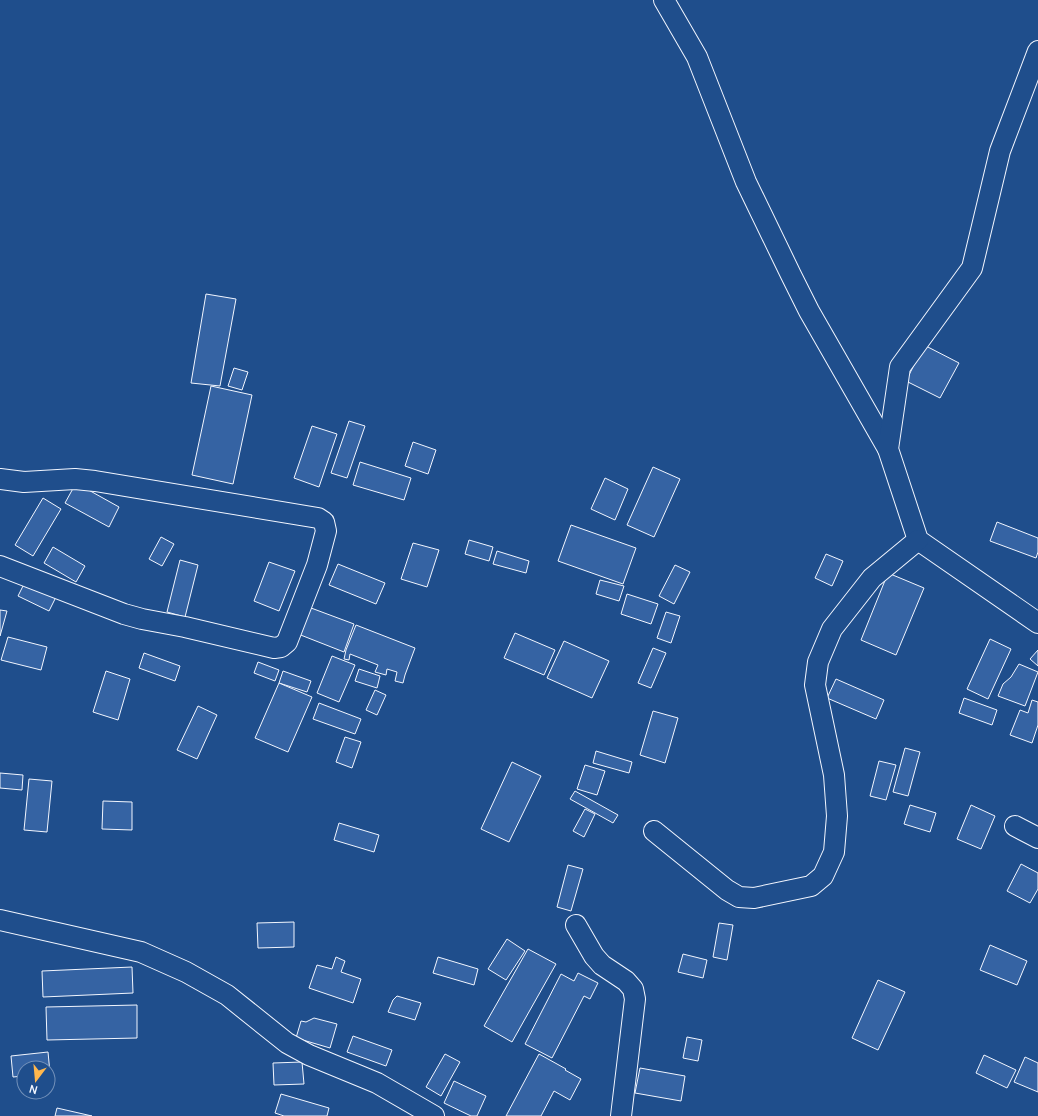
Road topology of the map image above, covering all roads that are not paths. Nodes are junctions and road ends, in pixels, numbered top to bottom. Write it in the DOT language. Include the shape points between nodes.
graph roads {
  1 [pos="664,0"];
  2 [pos="1038,51"];
  3 [pos="888,449"];
  4 [pos="0,479"];
  5 [pos="918,540"];
  6 [pos="0,566"];
  7 [pos="1038,623"];
  8 [pos="1015,826"];
  9 [pos="654,831"];
  10 [pos="1038,838"];
  11 [pos="0,921"];
  12 [pos="576,925"];
  13 [pos="434,1116"];
  14 [pos="622,1116"];
  1 -- 3 [label="street" via="697,57 746,182 791,275"];
  2 -- 3 [label="street" via="1000,151 972,268 900,367"];
  3 -- 5 [label="street"];
  4 -- 6 [label="street" via="24,482 75,479 95,481 318,518 324,522 326,530 317,565 287,642 281,647 274,648 124,614"];
  5 -- 7 [label="street"];
  5 -- 9 [label="street" via="872,578 832,629 818,662 815,685 834,775 837,816 834,852 823,876 811,886 754,898 739,897 726,890"];
  8 -- 10 [label="street"];
  11 -- 13 [label="street" via="141,952 186,972 227,995 287,1043 309,1055 377,1083"];
  12 -- 14 [label="street" via="602,965 626,981 633,989 635,999"];
}
